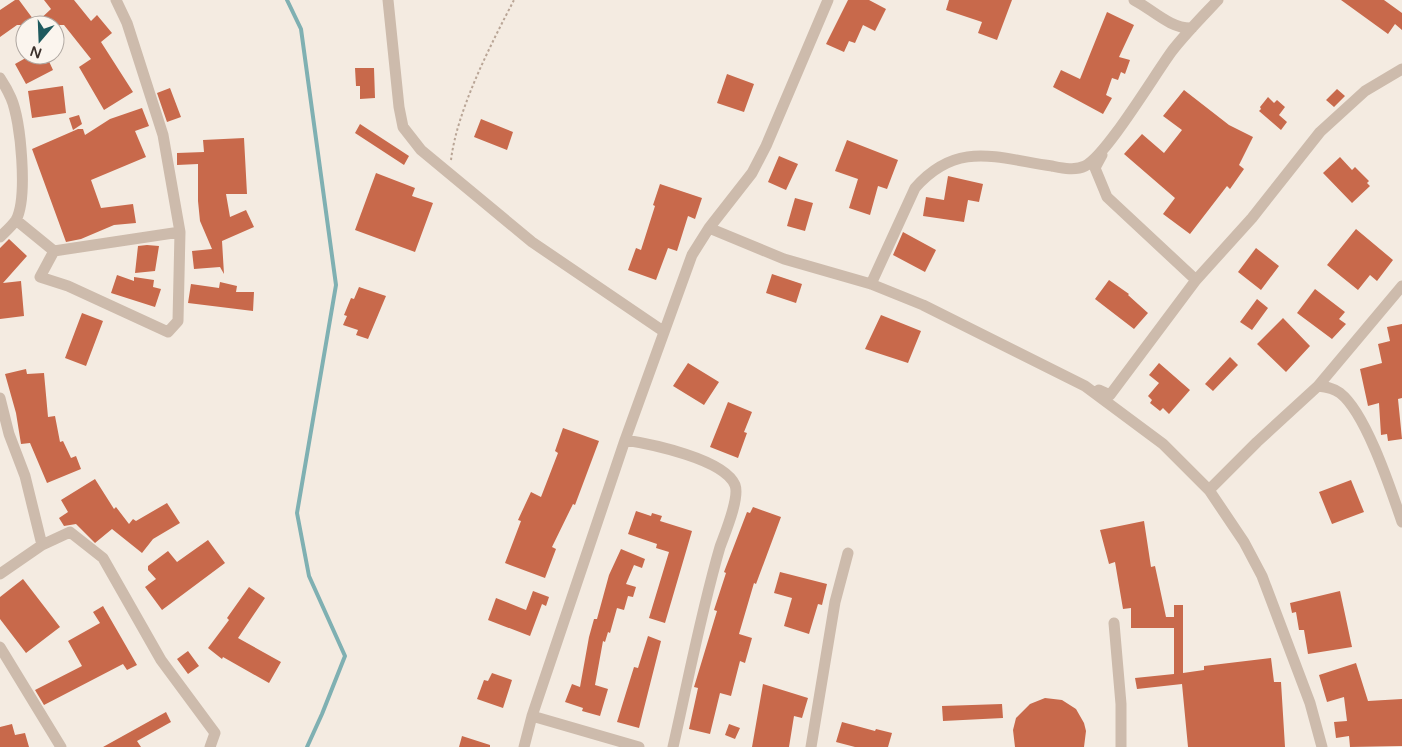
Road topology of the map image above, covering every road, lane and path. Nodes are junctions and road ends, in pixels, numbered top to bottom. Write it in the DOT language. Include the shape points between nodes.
graph roads {
  1 [pos="116,0"];
  2 [pos="388,0"];
  3 [pos="514,0"];
  4 [pos="828,0"];
  5 [pos="1134,0"];
  6 [pos="1218,0"];
  7 [pos="1172,24"];
  8 [pos="1192,28"];
  9 [pos="1173,50"];
  10 [pos="1402,69"];
  11 [pos="0,78"];
  12 [pos="1107,144"];
  13 [pos="449,173"];
  14 [pos="16,220"];
  15 [pos="709,228"];
  16 [pos="180,232"];
  17 [pos="0,237"];
  18 [pos="54,251"];
  19 [pos="1196,280"];
  20 [pos="870,284"];
  21 [pos="1402,286"];
  22 [pos="663,332"];
  23 [pos="1085,386"];
  24 [pos="1318,386"];
  25 [pos="1110,396"];
  26 [pos="0,398"];
  27 [pos="1119,411"];
  28 [pos="4,437"];
  29 [pos="625,440"];
  30 [pos="1209,490"];
  31 [pos="1402,522"];
  32 [pos="42,545"];
  33 [pos="848,553"];
  34 [pos="0,574"];
  35 [pos="1114,623"];
  36 [pos="0,647"];
  37 [pos="532,716"];
  38 [pos="61,747"];
  39 [pos="210,747"];
  40 [pos="524,747"];
  41 [pos="639,747"];
  42 [pos="673,747"];
  43 [pos="811,747"];
  44 [pos="1120,747"];
  45 [pos="1322,747"];
  1 -- 16 [label="street" via="127,23 163,135"];
  2 -- 13 [label="street" via="403,127 421,150"];
  3 -- 13 [label="path" via="489,48 464,111 452,149"];
  4 -- 15 [label="street" via="752,173"];
  5 -- 7 [label="street"];
  6 -- 8 [label="street"];
  7 -- 8 [label="street"];
  7 -- 9 [label="street"];
  8 -- 9 [label="street"];
  9 -- 12 [label="street"];
  10 -- 19 [label="street" via="1365,91 1320,132 1252,218"];
  11 -- 14 [label="street" via="12,99 19,136 22,172"];
  12 -- 19 [label="street" via="1095,168 1107,197"];
  12 -- 20 [label="street" via="1085,167 1069,169 983,155 960,157 945,163 915,188"];
  13 -- 22 [label="street" via="532,242"];
  14 -- 17 [label="street"];
  14 -- 18 [label="street"];
  15 -- 20 [label="street" via="784,259"];
  15 -- 22 [label="street" via="692,255"];
  16 -- 18 [label="street"];
  16 -- 18 [label="street" via="178,321 168,332 68,286 40,277"];
  19 -- 25 [label="street"];
  20 -- 23 [label="street" via="923,305"];
  21 -- 24 [label="street"];
  22 -- 29 [label="street"];
  23 -- 25 [label="street"];
  23 -- 27 [label="street"];
  24 -- 30 [label="street"];
  24 -- 31 [label="street" via="1340,392 1359,417 1387,475"];
  25 -- 27 [label="street" via="1112,401 1122,406"];
  26 -- 28 [label="street"];
  27 -- 30 [label="street" via="1162,444"];
  28 -- 32 [label="street" via="25,476"];
  29 -- 37 [label="street"];
  29 -- 42 [label="street" via="652,444 715,466 729,475 736,486"];
  30 -- 45 [label="street" via="1244,542 1262,576 1310,703"];
  32 -- 34 [label="street"];
  32 -- 39 [label="street" via="70,532 104,558 161,660 215,733"];
  33 -- 43 [label="street" via="835,602"];
  35 -- 44 [label="street" via="1121,704"];
  36 -- 38 [label="street"];
  37 -- 40 [label="street"];
  37 -- 41 [label="street"];
}
